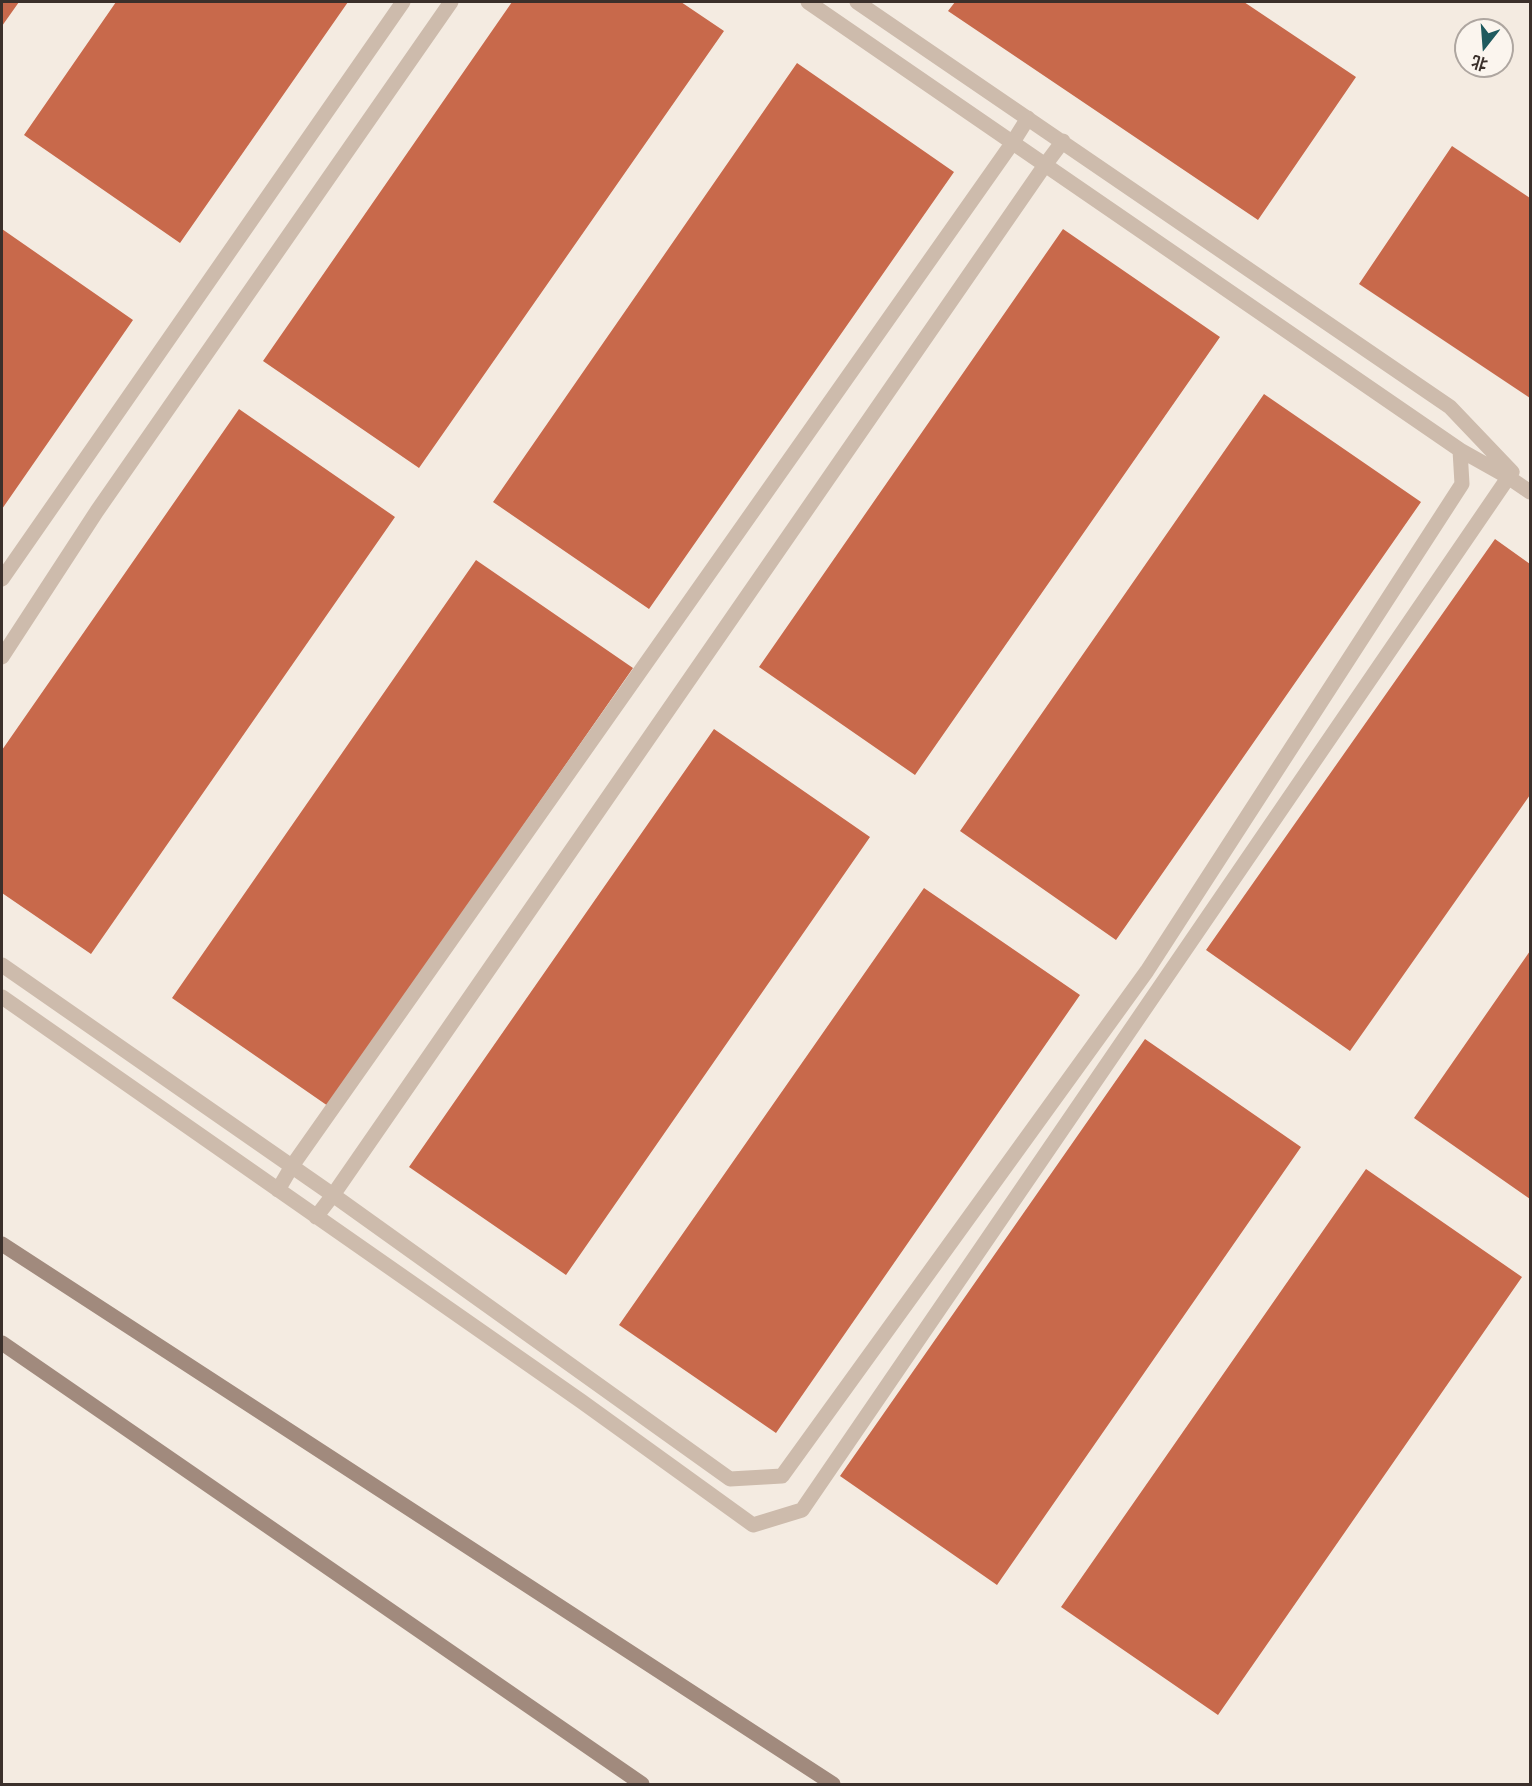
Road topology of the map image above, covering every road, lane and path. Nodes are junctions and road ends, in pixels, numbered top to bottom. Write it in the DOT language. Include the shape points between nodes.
graph roads {
  1 [pos="403,2"];
  2 [pos="451,2"];
  3 [pos="808,2"];
  4 [pos="857,2"];
  5 [pos="1028,118"];
  6 [pos="1063,141"];
  7 [pos="1013,142"];
  8 [pos="1045,165"];
  9 [pos="1460,450"];
  10 [pos="1508,477"];
  11 [pos="1530,492"];
  12 [pos="2,579"];
  13 [pos="2,657"];
  14 [pos="2,965"];
  15 [pos="2,997"];
  16 [pos="292,1166"];
  17 [pos="278,1190"];
  18 [pos="333,1195"];
  19 [pos="316,1217"];
  20 [pos="2,1244"];
  21 [pos="2,1343"];
  22 [pos="642,1785"];
  23 [pos="833,1785"];
  1 -- 12 [label="lane"];
  2 -- 13 [label="lane" via="97,510"];
  3 -- 7 [label="lane"];
  4 -- 5 [label="lane"];
  5 -- 6 [label="lane"];
  5 -- 7 [label="lane"];
  6 -- 8 [label="lane"];
  6 -- 10 [label="lane" via="1450,407 1512,472"];
  7 -- 8 [label="lane"];
  7 -- 16 [label="lane"];
  8 -- 9 [label="lane"];
  8 -- 18 [label="lane"];
  9 -- 10 [label="lane"];
  9 -- 18 [label="lane" via="1462,484 1147,971 782,1476 730,1479"];
  10 -- 11 [label="lane"];
  10 -- 19 [label="lane" via="802,1510 753,1525"];
  14 -- 16 [label="lane"];
  15 -- 17 [label="lane"];
  16 -- 17 [label="lane"];
  16 -- 18 [label="lane"];
  17 -- 19 [label="lane"];
  18 -- 19 [label="lane"];
  20 -- 23 [label="street"];
  21 -- 22 [label="street"];
}
